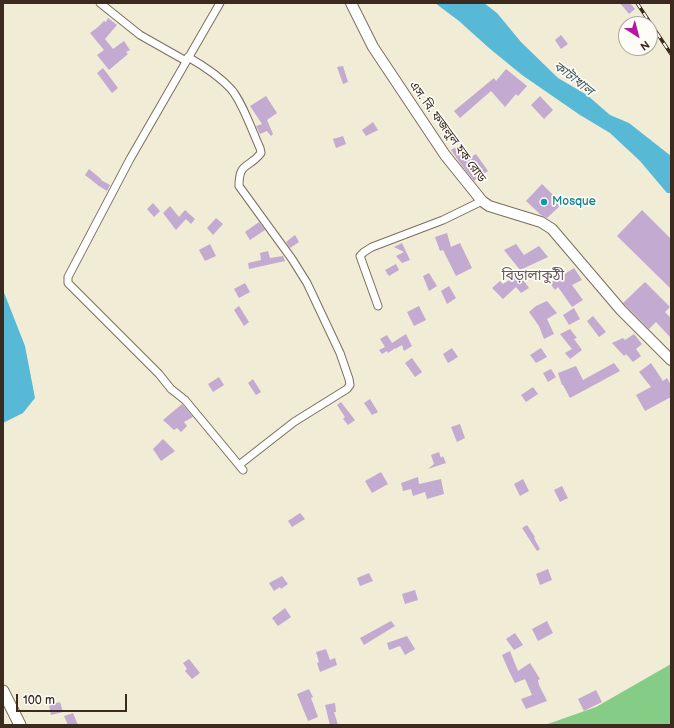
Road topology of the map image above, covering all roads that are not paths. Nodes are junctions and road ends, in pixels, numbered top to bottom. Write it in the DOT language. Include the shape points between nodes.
graph roads {
  1 [pos="100,3"];
  2 [pos="220,3"];
  3 [pos="351,3"];
  4 [pos="187,59"];
  5 [pos="482,201"];
  6 [pos="378,306"];
  7 [pos="671,360"];
  8 [pos="3,691"];
  9 [pos="20,725"];
  1 -- 4 [label="street" via="140,35"];
  2 -- 4 [label="street"];
  3 -- 5 [label="main road, এস. বি. ফজলুল হক রোড" via="377,54 445,155"];
  4 -- 4 [label="street" via="203,66 231,89 244,111 261,153 242,168 238,186 307,283 340,353 350,385 294,422 241,467 184,400 68,283 68,276 130,159"];
  5 -- 6 [label="street" via="443,220 372,247 360,256"];
  5 -- 7 [label="main road, এস. বি. ফজলুল হক রোড" via="489,206 542,222 552,229 621,310"];
  8 -- 9 [label="main road"];
}
